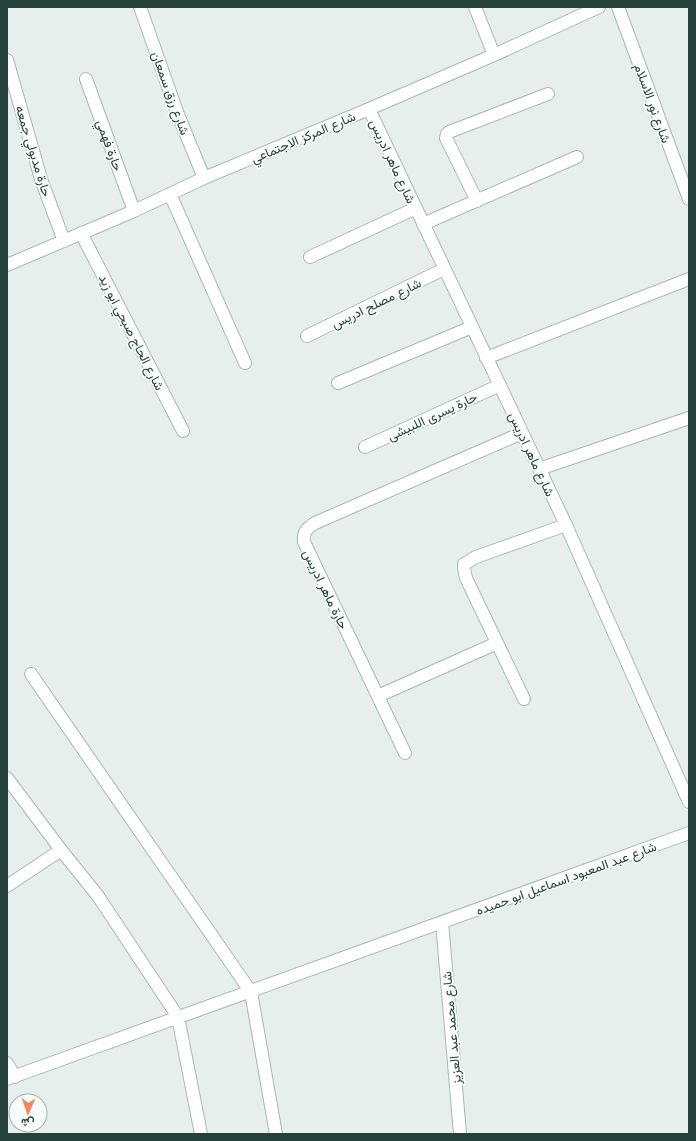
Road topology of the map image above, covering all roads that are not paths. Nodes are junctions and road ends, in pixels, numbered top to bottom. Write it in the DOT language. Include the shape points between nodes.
graph roads {
  1 [pos="140,7"];
  2 [pos="475,7"];
  3 [pos="598,7"];
  4 [pos="618,7"];
  5 [pos="494,55"];
  6 [pos="7,60"];
  7 [pos="86,79"];
  8 [pos="548,94"];
  9 [pos="369,110"];
  10 [pos="577,158"];
  11 [pos="204,178"];
  12 [pos="170,194"];
  13 [pos="689,199"];
  14 [pos="477,201"];
  15 [pos="416,208"];
  16 [pos="134,211"];
  17 [pos="423,224"];
  18 [pos="81,233"];
  19 [pos="64,241"];
  20 [pos="310,257"];
  21 [pos="7,265"];
  22 [pos="444,270"];
  23 [pos="689,279"];
  24 [pos="472,327"];
  25 [pos="307,336"];
  26 [pos="486,358"];
  27 [pos="244,363"];
  28 [pos="338,383"];
  29 [pos="500,385"];
  30 [pos="689,418"];
  31 [pos="183,431"];
  32 [pos="522,433"];
  33 [pos="364,447"];
  34 [pos="539,469"];
  35 [pos="566,525"];
  36 [pos="497,643"];
  37 [pos="31,674"];
  38 [pos="378,696"];
  39 [pos="524,699"];
  40 [pos="405,753"];
  41 [pos="7,778"];
  42 [pos="689,802"];
  43 [pos="689,833"];
  44 [pos="61,850"];
  45 [pos="7,886"];
  46 [pos="442,922"];
  47 [pos="251,992"];
  48 [pos="178,1017"];
  49 [pos="7,1063"];
  50 [pos="11,1078"];
  51 [pos="201,1134"];
  52 [pos="276,1134"];
  53 [pos="460,1134"];
  1 -- 11 [label="street, شارع رزق سمعان" via="177,112"];
  2 -- 5 [label="street"];
  3 -- 5 [label="street, شارع المركز الاجتماعي"];
  4 -- 13 [label="street, شارع نور الاسلام"];
  5 -- 9 [label="street, شارع المركز الاجتماعي"];
  6 -- 19 [label="street, حارة مدبولي جمعه" via="41,179"];
  7 -- 16 [label="street, حارة فهمي"];
  8 -- 14 [label="street" via="446,134"];
  9 -- 11 [label="street, شارع المركز الاجتماعي"];
  9 -- 15 [label="street, شارع ماهر ادريس"];
  10 -- 14 [label="street"];
  11 -- 12 [label="street, شارع المركز الاجتماعي"];
  12 -- 16 [label="street, شارع المركز الاجتماعي"];
  12 -- 27 [label="street"];
  14 -- 17 [label="street"];
  15 -- 17 [label="street, شارع ماهر ادريس"];
  15 -- 20 [label="street"];
  16 -- 18 [label="street, شارع المركز الاجتماعي"];
  17 -- 22 [label="street, شارع ماهر ادريس"];
  18 -- 19 [label="street, شارع المركز الاجتماعي"];
  18 -- 31 [label="street, شارع الحاج صبحي ابو زيد"];
  19 -- 21 [label="street, شارع المركز الاجتماعي"];
  22 -- 24 [label="street, شارع ماهر ادريس"];
  22 -- 25 [label="street, شارع مصلح ادريس"];
  23 -- 26 [label="street"];
  24 -- 26 [label="street, شارع ماهر ادريس"];
  24 -- 28 [label="street"];
  26 -- 29 [label="street, شارع ماهر ادريس"];
  29 -- 32 [label="street, شارع ماهر ادريس"];
  29 -- 33 [label="street, حارة يسرى اللبيشى"];
  30 -- 34 [label="street"];
  32 -- 34 [label="street, شارع ماهر ادريس"];
  32 -- 38 [label="street, حارة ماهر ادريس" via="315,523 305,530 304,542"];
  34 -- 35 [label="street, شارع ماهر ادريس"];
  35 -- 36 [label="street" via="476,557 464,564 466,578"];
  35 -- 42 [label="street, شارع ماهر ادريس"];
  36 -- 38 [label="street"];
  36 -- 39 [label="street"];
  37 -- 47 [label="street"];
  38 -- 40 [label="street, حارة ماهر ادريس"];
  41 -- 44 [label="street"];
  43 -- 46 [label="street, شارع عبد المعبود اسماعيل ابو حميده"];
  44 -- 45 [label="street"];
  44 -- 48 [label="street" via="98,896"];
  46 -- 47 [label="street, شارع عبد المعبود اسماعيل ابو حميده"];
  46 -- 53 [label="street, شارع محمد عبد العزيز"];
  47 -- 48 [label="street, شارع عبد المعبود اسماعيل ابو حميده"];
  47 -- 52 [label="street"];
  48 -- 50 [label="street, شارع عبد المعبود اسماعيل ابو حميده"];
  48 -- 51 [label="street"];
  49 -- 50 [label="street"];
}
